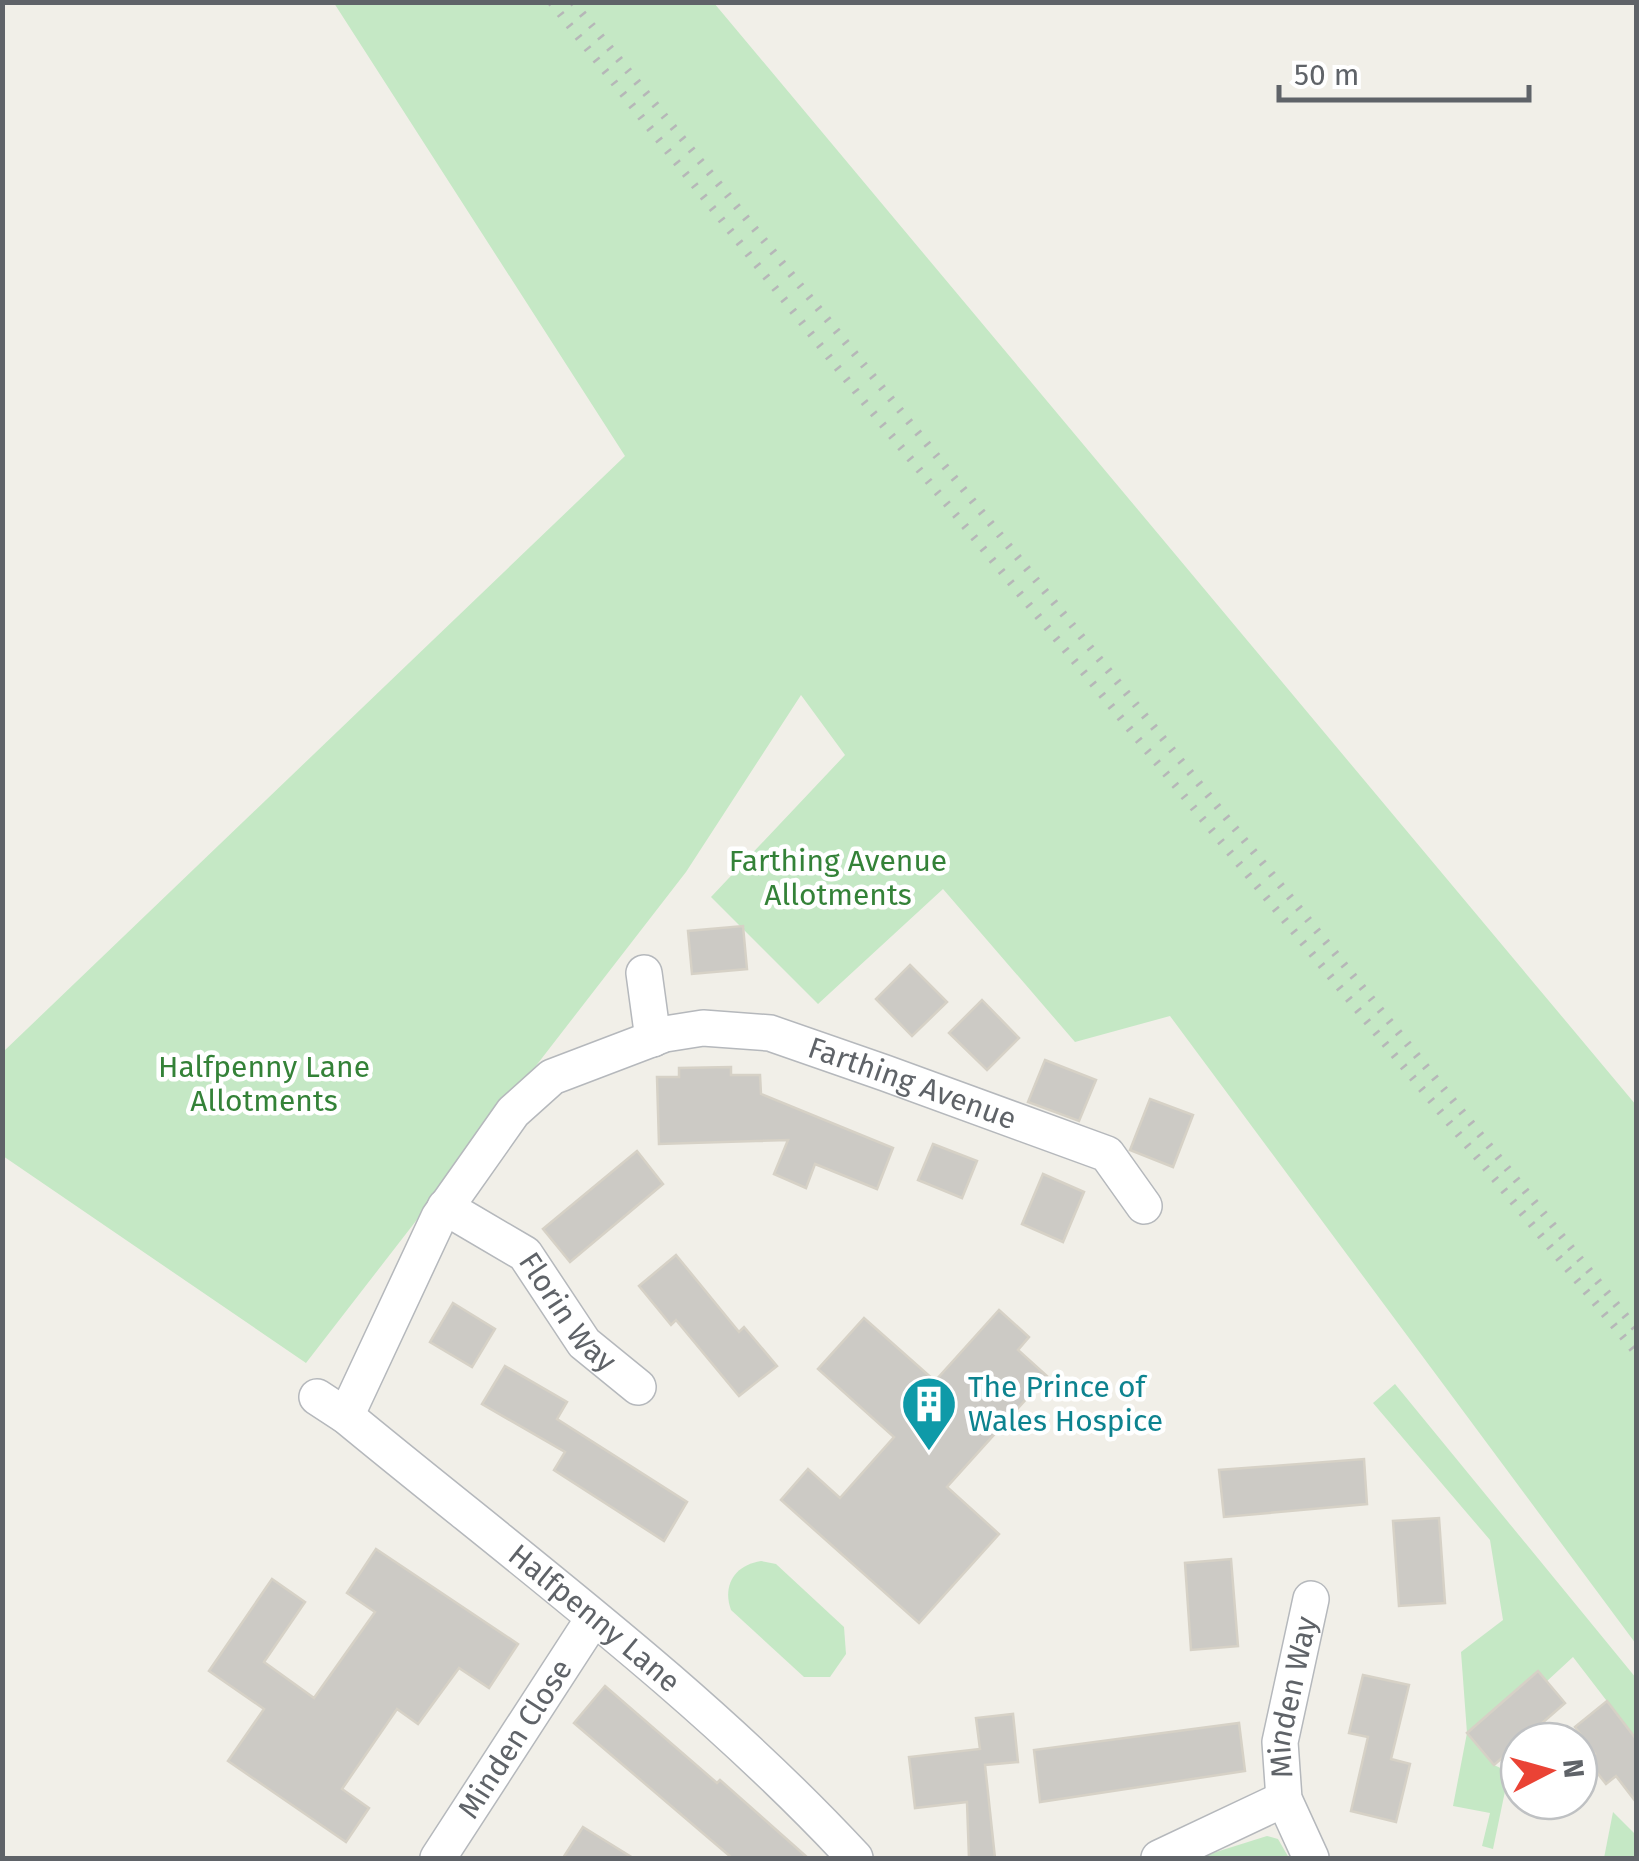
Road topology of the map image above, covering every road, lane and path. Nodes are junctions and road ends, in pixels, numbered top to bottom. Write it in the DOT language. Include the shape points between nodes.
graph roads {
  1 [pos="644,973"];
  2 [pos="653,1039"];
  3 [pos="1144,1206"];
  4 [pos="446,1207"];
  5 [pos="638,1386"];
  6 [pos="331,1406"];
  7 [pos="1311,1600"];
  8 [pos="593,1619"];
  9 [pos="1284,1799"];
  10 [pos="851,1857"];
  11 [pos="438,1858"];
  12 [pos="1159,1858"];
  13 [pos="1311,1858"];
  1 -- 2 [label="street"];
  2 -- 3 [label="street, Farthing Avenue" via="703,1028 770,1033 1107,1154"];
  2 -- 4 [label="street, Farthing Avenue" via="552,1077 513,1112"];
  4 -- 5 [label="street, Florin Way" via="525,1254 584,1343"];
  4 -- 6 [label="street, Farthing Avenue"];
  6 -- 8 [label="street, Halfpenny Lane"];
  7 -- 9 [label="street, Minden Way" via="1280,1742"];
  8 -- 10 [label="street, Halfpenny Lane" via="768,1770"];
  8 -- 11 [label="street, Minden Close"];
  9 -- 12 [label="street, Minden Way"];
  9 -- 13 [label="street, Minden Way"];
}
